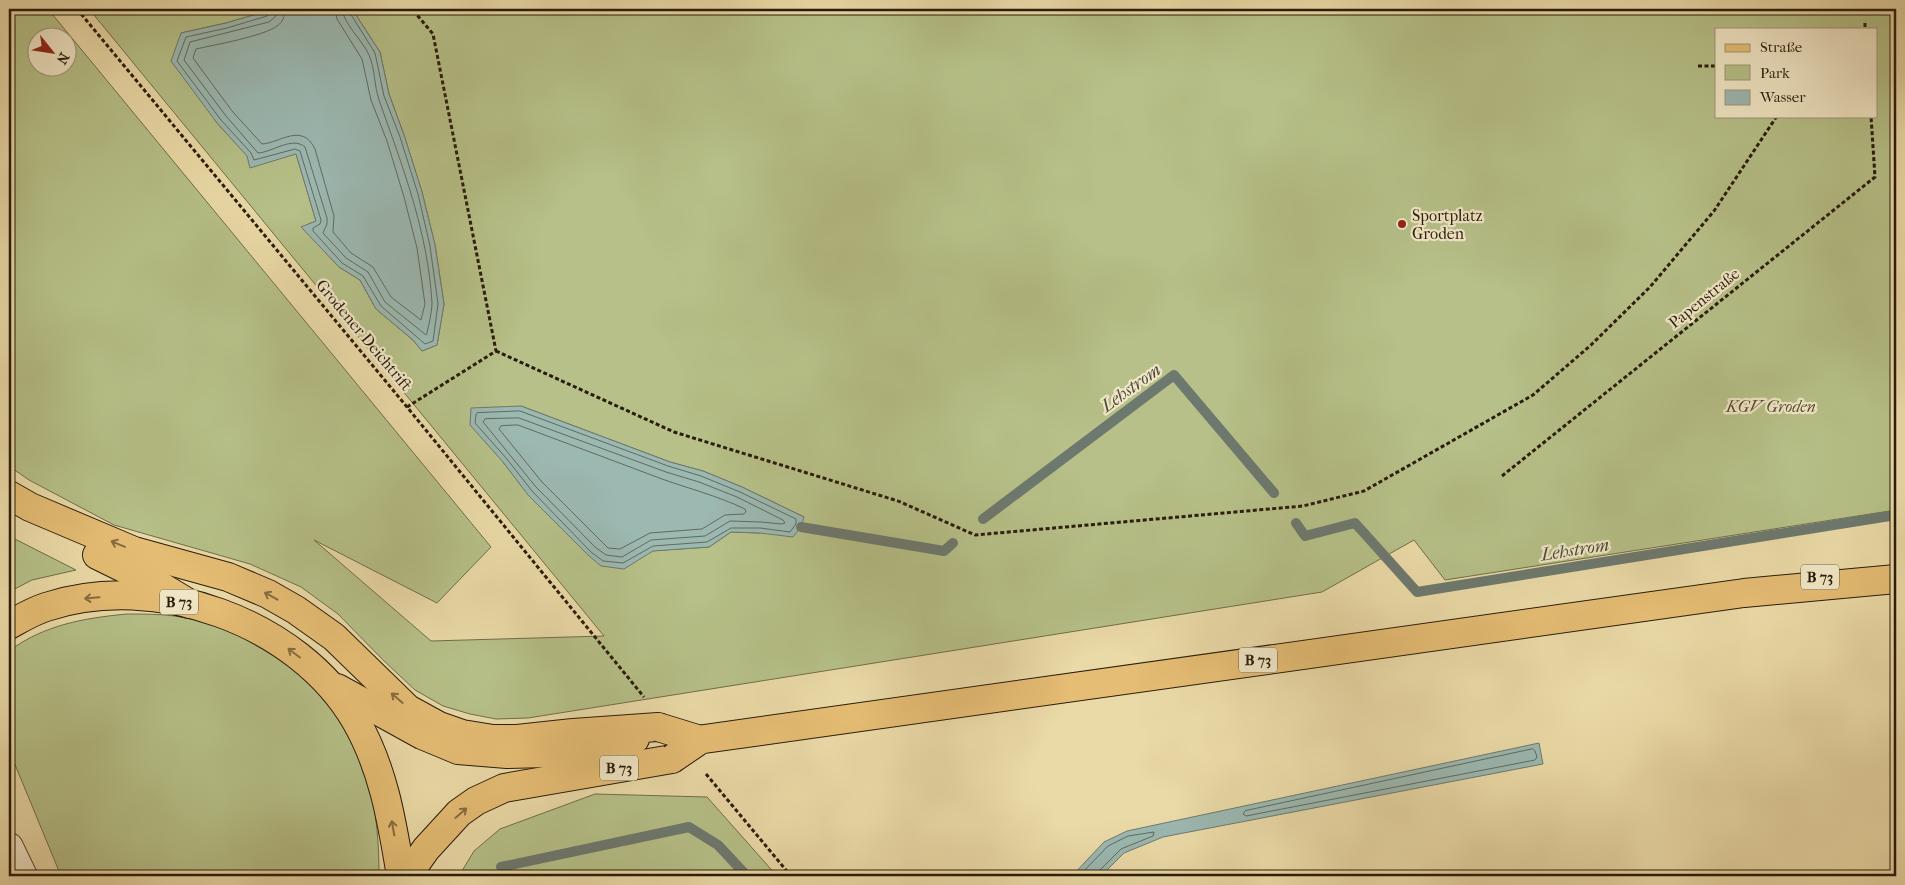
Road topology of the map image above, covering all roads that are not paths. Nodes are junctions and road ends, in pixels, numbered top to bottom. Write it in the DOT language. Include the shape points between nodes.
graph roads {
  1 [pos="9,495"];
  2 [pos="9,514"];
  3 [pos="1896,561"];
  4 [pos="1896,579"];
  5 [pos="1744,593"];
  6 [pos="190,604"];
  7 [pos="9,625"];
  8 [pos="331,685"];
  9 [pos="697,740"];
  10 [pos="561,754"];
  11 [pos="9,847"];
  12 [pos="23,876"];
  13 [pos="401,876"];
  14 [pos="407,876"];
  10 -- 1 [label="main road, one-way" via="516,739 462,734 439,726 408,709 334,637 268,594 228,577 134,551"];
  2 -- 6 [label="main road" via="133,571"];
  3 -- 5 [label="main road, B 73"];
  4 -- 5 [label="main road, B 73"];
  5 -- 9 [label="main road, B 73"];
  6 -- 7 [label="main road, B 73, one-way" via="158,597 121,595 79,599 45,607"];
  8 -- 6 [label="main road, B 73, one-way" via="297,654 273,638 227,615"];
  8 -- 10 [label="main road, B 73" via="422,735 458,750"];
  13 -- 8 [label="main road, B 73, one-way" via="378,767 355,720"];
  9 -- 10 [label="main road, bridge" via="658,727"];
  9 -- 10 [label="main road, B 73, bridge" via="672,759"];
  14 -- 10 [label="main road, B 73, one-way" via="459,813"];
  11 -- 12 [label="lane"];
}
